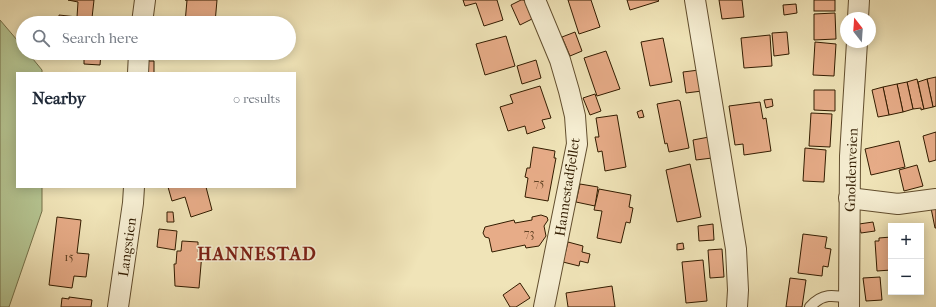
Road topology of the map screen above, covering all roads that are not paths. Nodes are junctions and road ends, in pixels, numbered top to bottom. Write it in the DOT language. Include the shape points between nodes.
graph roads {
  1 [pos="145,0"];
  2 [pos="535,0"];
  3 [pos="695,0"];
  4 [pos="858,0"];
  5 [pos="858,12"];
  6 [pos="143,16"];
  7 [pos="856,48"];
  8 [pos="139,60"];
  9 [pos="138,72"];
  10 [pos="134,188"];
  11 [pos="849,198"];
  12 [pos="936,199"];
  13 [pos="849,303"];
  14 [pos="118,307"];
  15 [pos="544,307"];
  16 [pos="736,307"];
  17 [pos="810,307"];
  1 -- 6 [label="street"];
  2 -- 15 [label="street, Hannestadfjellet" via="560,60 575,116 577,144"];
  3 -- 16 [label="street" via="736,249"];
  4 -- 5 [label="street"];
  7 -- 11 [label="street, Gnoldenveien"];
  8 -- 9 [label="street"];
  10 -- 14 [label="street, Langstien"];
  11 -- 12 [label="street" via="898,204"];
  11 -- 13 [label="street, Gnoldenveien"];
  13 -- 17 [label="lane, Gnoldenveien" via="826,295"];
}
